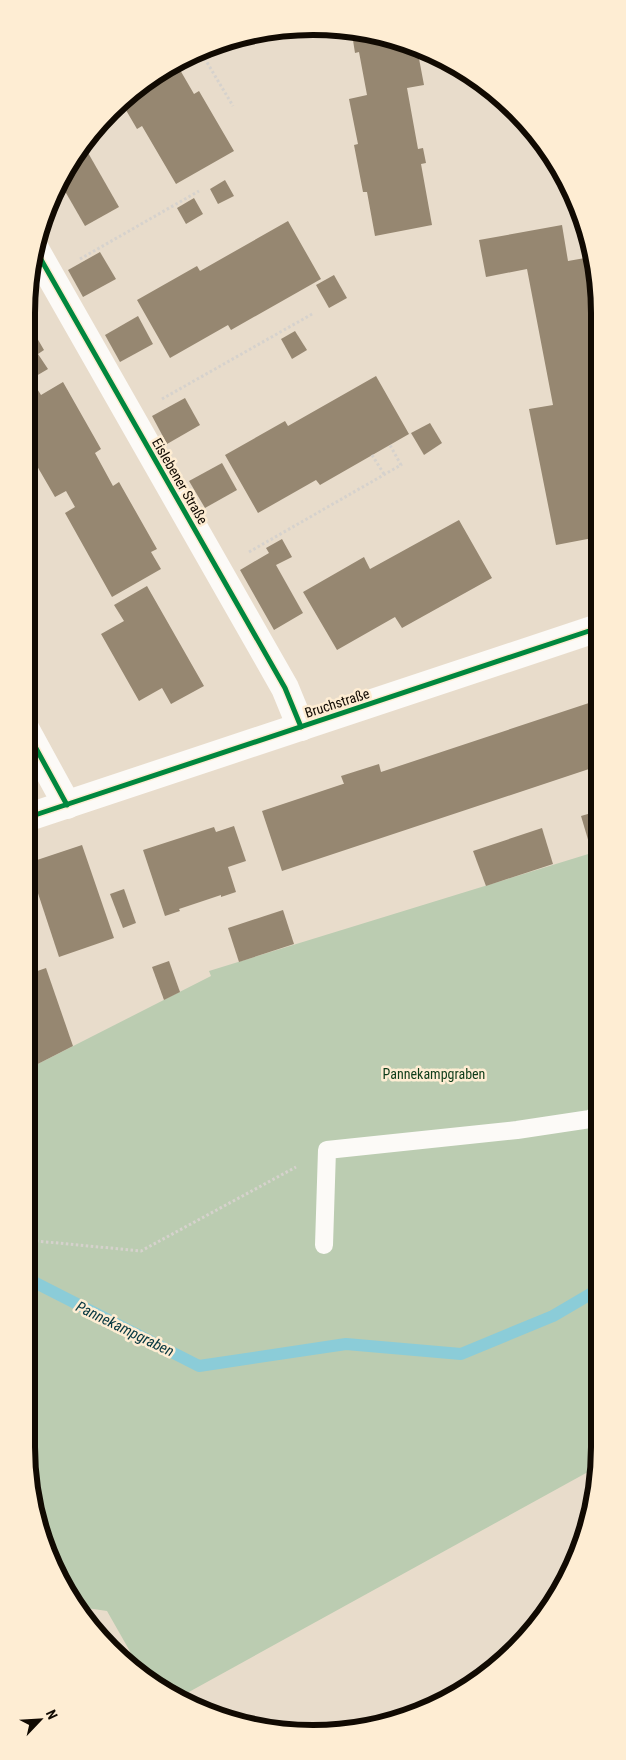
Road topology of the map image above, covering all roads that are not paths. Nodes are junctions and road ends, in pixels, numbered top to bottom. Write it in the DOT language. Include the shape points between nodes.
graph roads {
  1 [pos="40,258"];
  2 [pos="591,630"];
  3 [pos="301,727"];
  4 [pos="35,746"];
  5 [pos="67,805"];
  6 [pos="35,815"];
  7 [pos="591,1118"];
  8 [pos="324,1245"];
  1 -- 3 [label="street, Eislebener Straße" via="285,688"];
  2 -- 3 [label="street, Bruchstraße"];
  3 -- 5 [label="street, Bruchstraße"];
  4 -- 5 [label="street"];
  5 -- 6 [label="street, Bruchstraße"];
  7 -- 8 [label="lane" via="517,1130 327,1150"];
}
